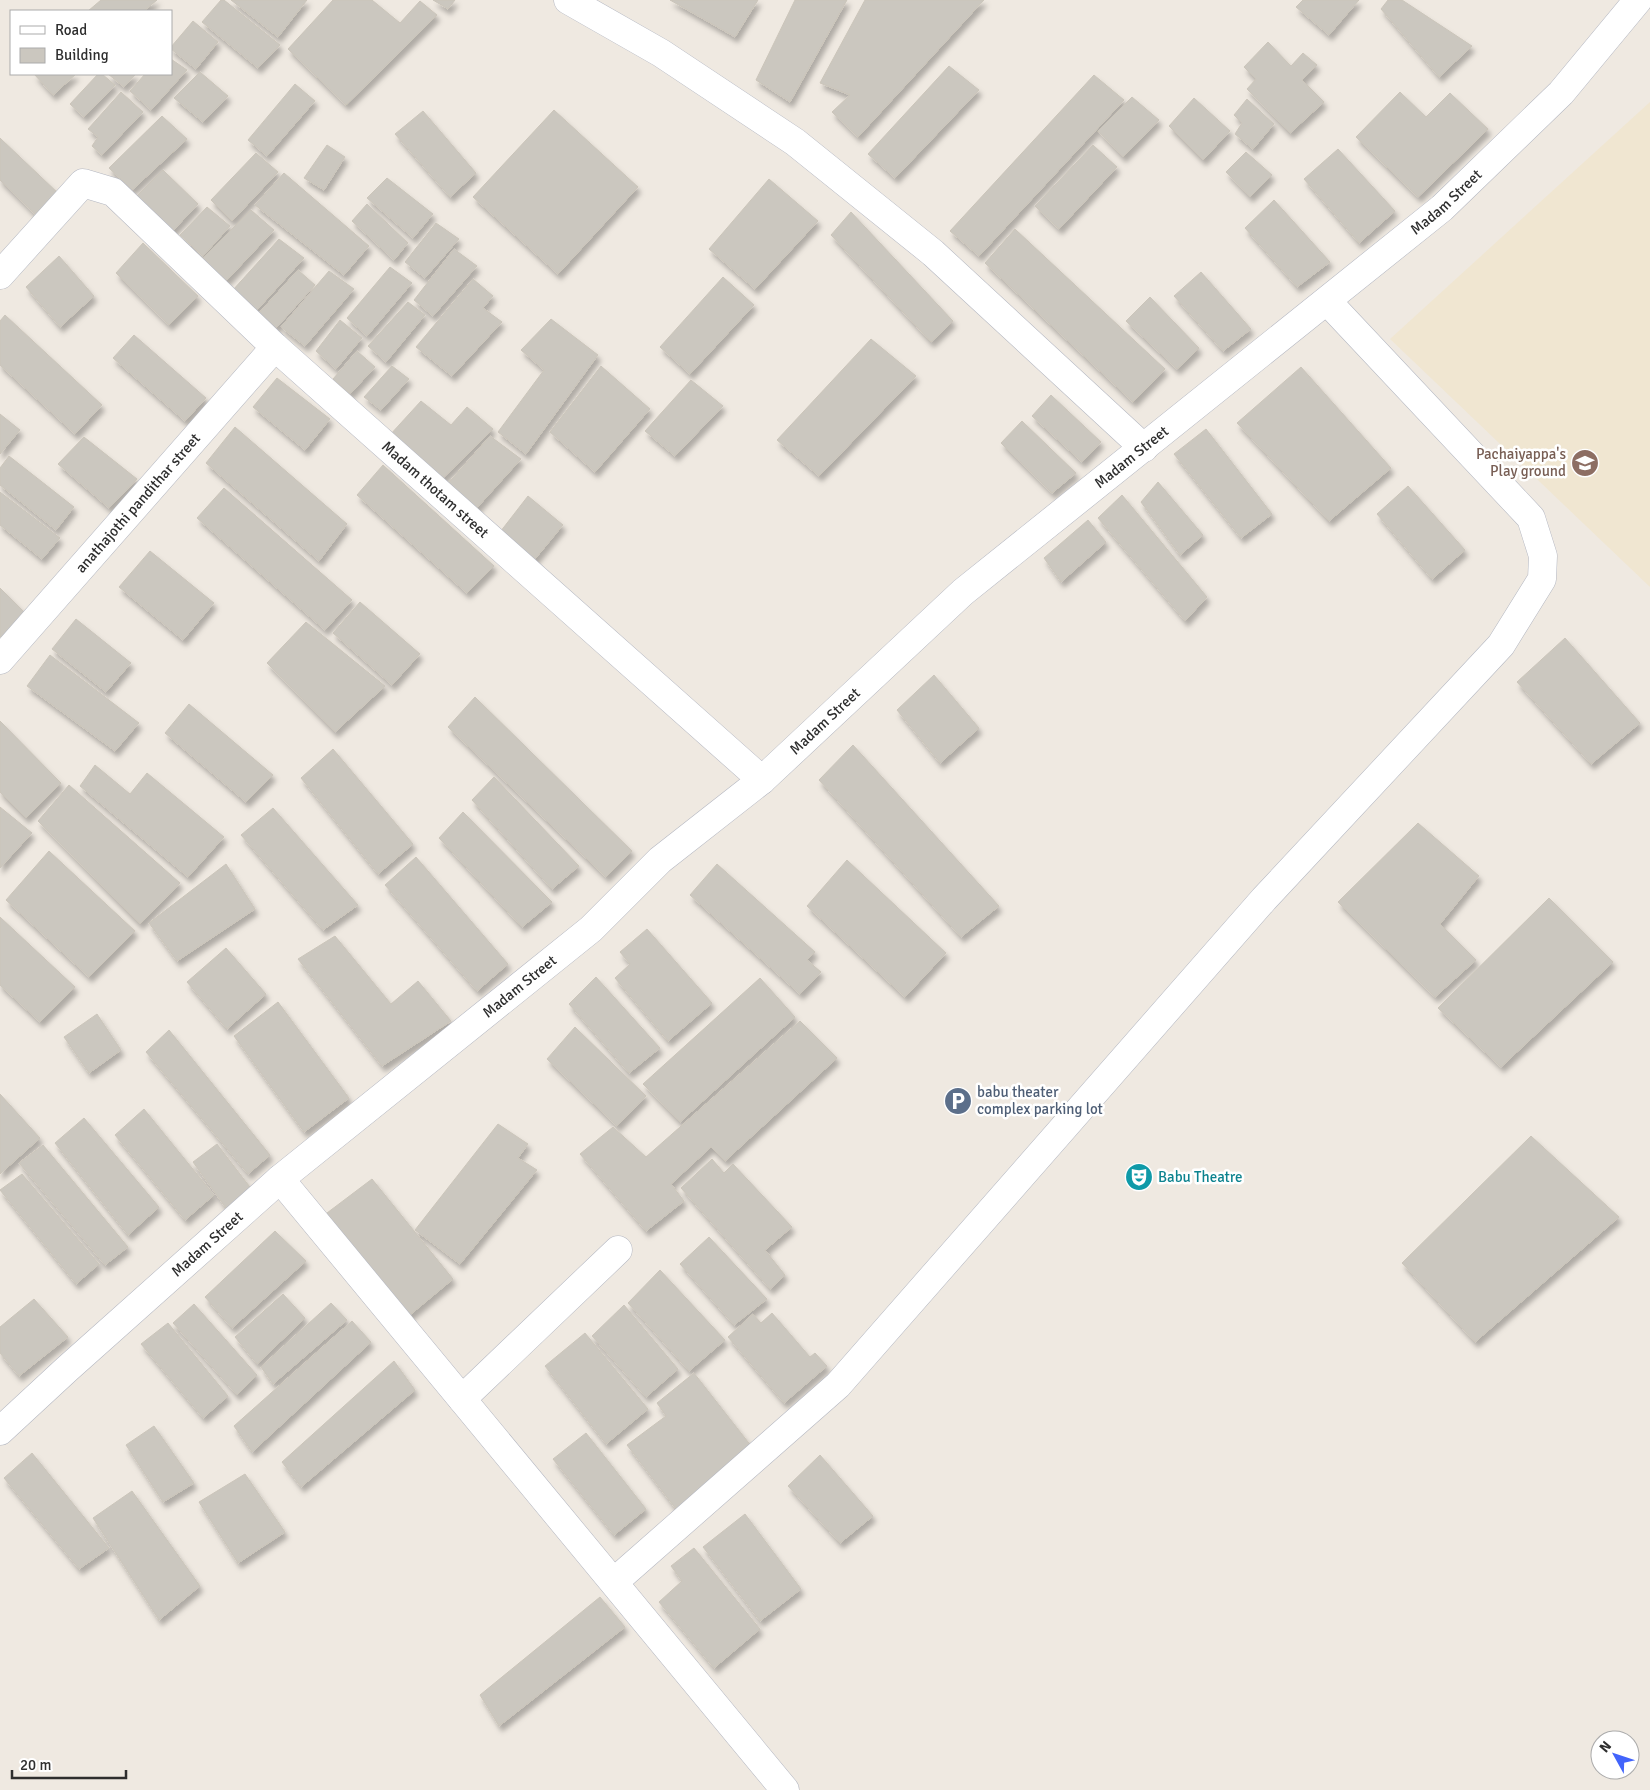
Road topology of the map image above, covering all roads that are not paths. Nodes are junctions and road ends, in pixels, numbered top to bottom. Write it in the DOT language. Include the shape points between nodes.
graph roads {
  1 [pos="568,0"];
  2 [pos="1638,0"];
  3 [pos="0,276"];
  4 [pos="1327,300"];
  5 [pos="275,347"];
  6 [pos="1144,448"];
  7 [pos="0,660"];
  8 [pos="762,780"];
  9 [pos="280,1179"];
  10 [pos="618,1250"];
  11 [pos="462,1398"];
  12 [pos="0,1431"];
  13 [pos="614,1582"];
  14 [pos="785,1790"];
  1 -- 6 [label="street" via="660,54 795,142 933,253"];
  2 -- 4 [label="street, Madam Street" via="1561,93 1442,208"];
  3 -- 5 [label="street, Madam thotam street" via="83,183 113,192"];
  4 -- 6 [label="street, Madam Street"];
  4 -- 13 [label="street" via="1531,518 1543,556 1542,579 1501,645 1264,899 838,1385"];
  5 -- 7 [label="street, anathajothi pandithar street"];
  5 -- 8 [label="street, Madam thotam street"];
  6 -- 8 [label="street, Madam Street" via="963,592"];
  8 -- 9 [label="street, Madam Street" via="660,860 591,929"];
  9 -- 11 [label="street"];
  9 -- 12 [label="street, Madam Street"];
  10 -- 11 [label="street"];
  11 -- 13 [label="street"];
  13 -- 14 [label="street"];
}
